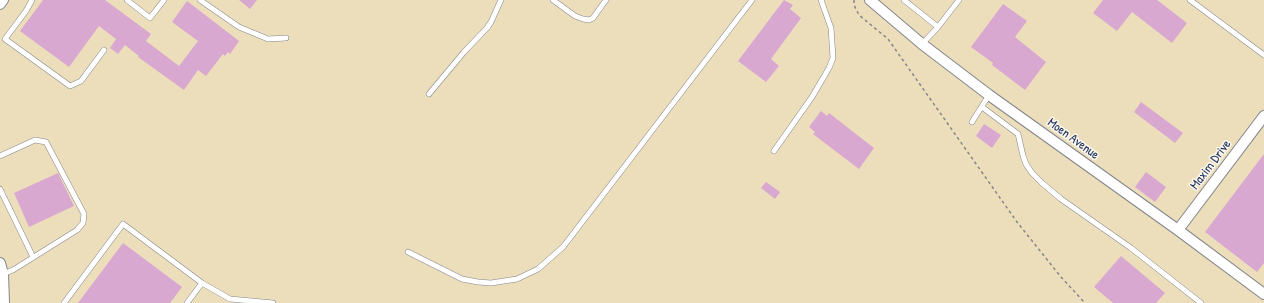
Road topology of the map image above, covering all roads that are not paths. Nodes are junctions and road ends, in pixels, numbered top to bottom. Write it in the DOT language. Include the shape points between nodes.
graph roads {
  1 [pos="3,0"];
  2 [pos="32,0"];
  3 [pos="127,0"];
  4 [pos="164,0"];
  5 [pos="200,0"];
  6 [pos="501,0"];
  7 [pos="553,0"];
  8 [pos="606,0"];
  9 [pos="752,0"];
  10 [pos="821,0"];
  11 [pos="870,0"];
  12 [pos="904,0"];
  13 [pos="959,0"];
  14 [pos="1190,0"];
  15 [pos="0,4"];
  16 [pos="938,27"];
  17 [pos="286,38"];
  18 [pos="922,44"];
  19 [pos="104,50"];
  20 [pos="1264,55"];
  21 [pos="429,94"];
  22 [pos="989,95"];
  23 [pos="982,107"];
  24 [pos="1264,116"];
  25 [pos="972,122"];
  26 [pos="774,151"];
  27 [pos="0,156"];
  28 [pos="0,189"];
  29 [pos="1178,230"];
  30 [pos="408,252"];
  31 [pos="33,257"];
  32 [pos="0,263"];
  33 [pos="2,274"];
  34 [pos="202,283"];
  35 [pos="1264,294"];
  36 [pos="4,303"];
  37 [pos="64,303"];
  38 [pos="187,303"];
  39 [pos="273,303"];
  40 [pos="1201,303"];
  1 -- 15 [label="street"];
  2 -- 19 [label="lane" via="5,39 70,86 81,81"];
  3 -- 4 [label="lane" via="150,18"];
  5 -- 17 [label="lane" via="239,27 268,39"];
  6 -- 21 [label="lane" via="487,28"];
  7 -- 8 [label="lane" via="575,16 589,20"];
  9 -- 30 [label="lane" via="563,247 538,269 517,279 478,282 462,279"];
  10 -- 26 [label="lane" via="831,28 833,58 812,97"];
  11 -- 18 [label="street, Moen Avenue"];
  12 -- 16 [label="lane"];
  13 -- 16 [label="lane"];
  14 -- 20 [label="lane"];
  16 -- 18 [label="lane"];
  18 -- 22 [label="street, Moen Avenue"];
  22 -- 23 [label="lane"];
  22 -- 29 [label="street, Moen Avenue"];
  23 -- 25 [label="lane"];
  23 -- 40 [label="lane" via="1018,134 1026,164 1046,186"];
  24 -- 29 [label="street, Maxim Drive"];
  27 -- 31 [label="lane" via="35,140 46,142 84,214 83,223 77,230"];
  28 -- 31 [label="lane"];
  29 -- 35 [label="street, Moen Avenue"];
  31 -- 33 [label="lane"];
  32 -- 33 [label="street"];
  33 -- 36 [label="street"];
  34 -- 37 [label="lane" via="123,224"];
  34 -- 38 [label="lane"];
  34 -- 39 [label="lane" via="230,299"];
}
